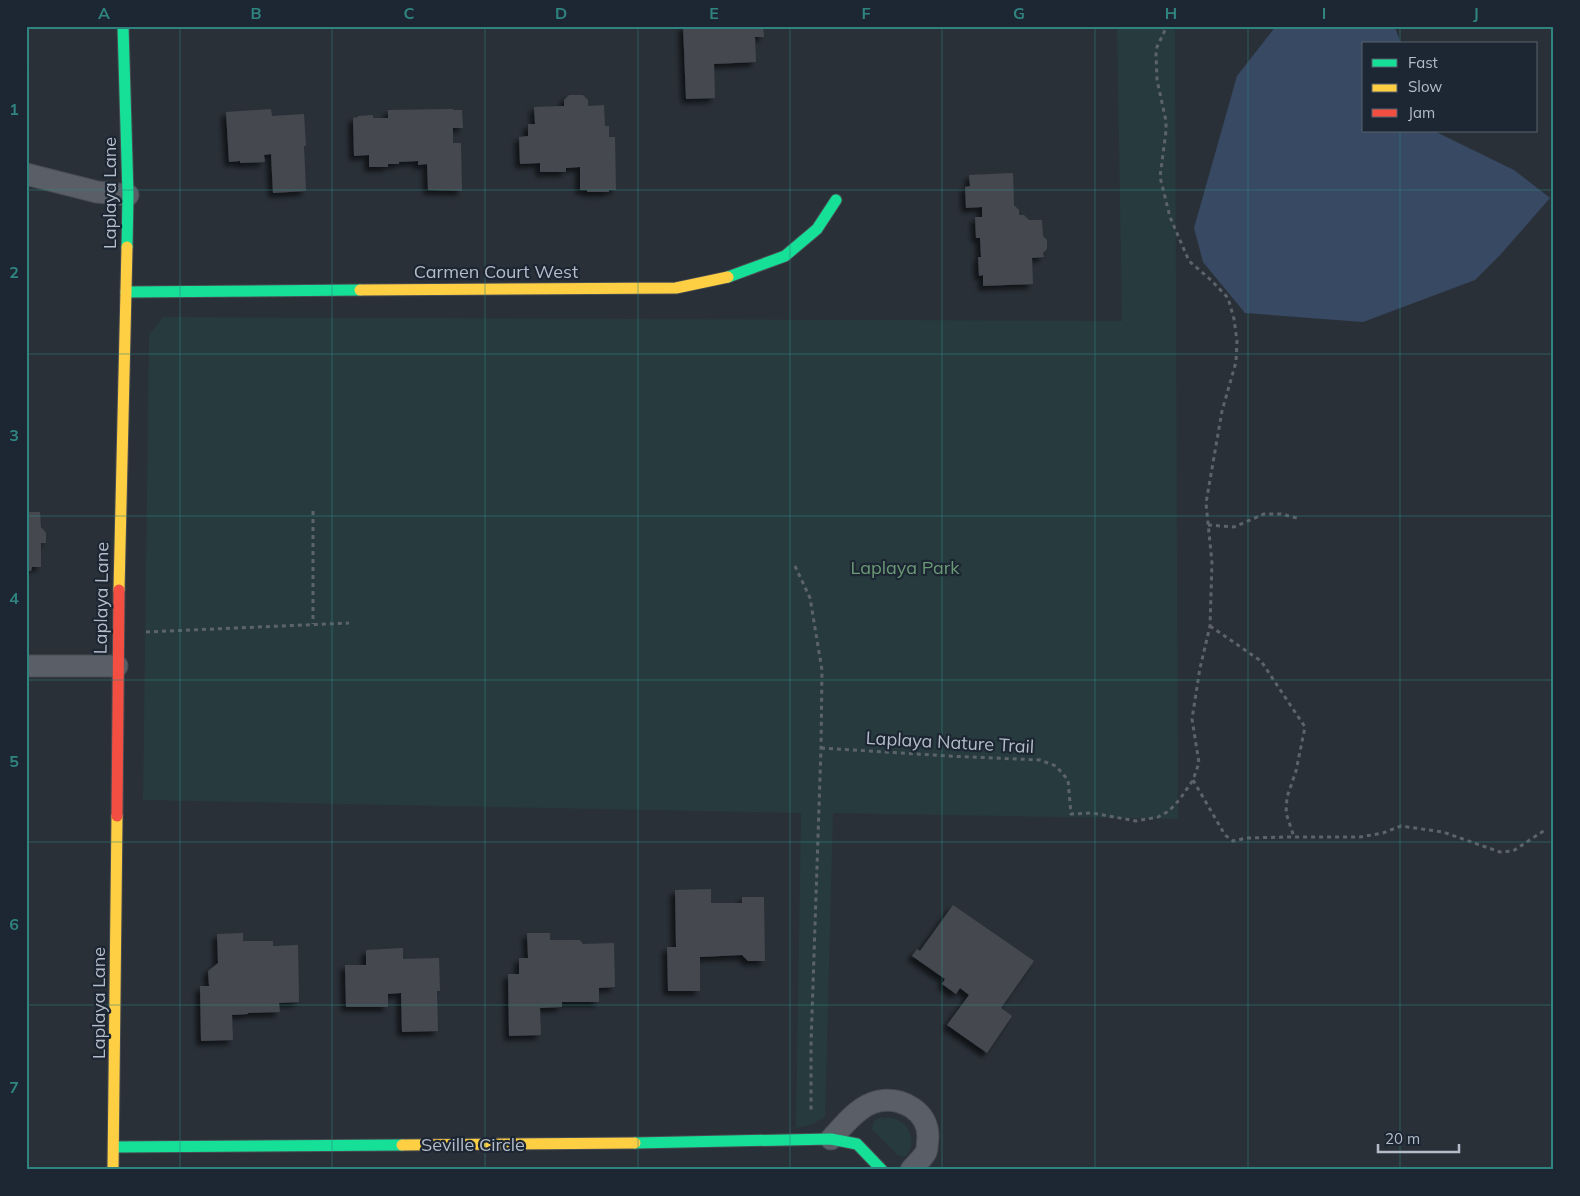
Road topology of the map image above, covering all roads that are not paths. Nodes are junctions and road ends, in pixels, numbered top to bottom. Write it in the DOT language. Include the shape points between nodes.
graph roads {
  1 [pos="123,26"];
  2 [pos="26,174"];
  3 [pos="128,195"];
  4 [pos="836,200"];
  5 [pos="126,292"];
  6 [pos="26,666"];
  7 [pos="117,666"];
  8 [pos="821,1139"];
  9 [pos="114,1147"];
  10 [pos="113,1170"];
  11 [pos="882,1170"];
  12 [pos="912,1170"];
  1 -- 3 [label="street, Laplaya Lane"];
  2 -- 3 [label="street" via="98,192"];
  3 -- 5 [label="street, Laplaya Lane"];
  4 -- 5 [label="street, Carmen Court West" via="817,229 785,256 723,279 676,288"];
  5 -- 7 [label="street, Laplaya Lane"];
  6 -- 7 [label="street"];
  7 -- 9 [label="street, Laplaya Lane"];
  8 -- 9 [label="street, Seville Circle"];
  8 -- 11 [label="street, Seville Circle" via="856,1144"];
  8 -- 12 [label="street" via="878,1101 897,1101 913,1107 928,1131 927,1150"];
  9 -- 10 [label="street, Laplaya Lane"];
}
